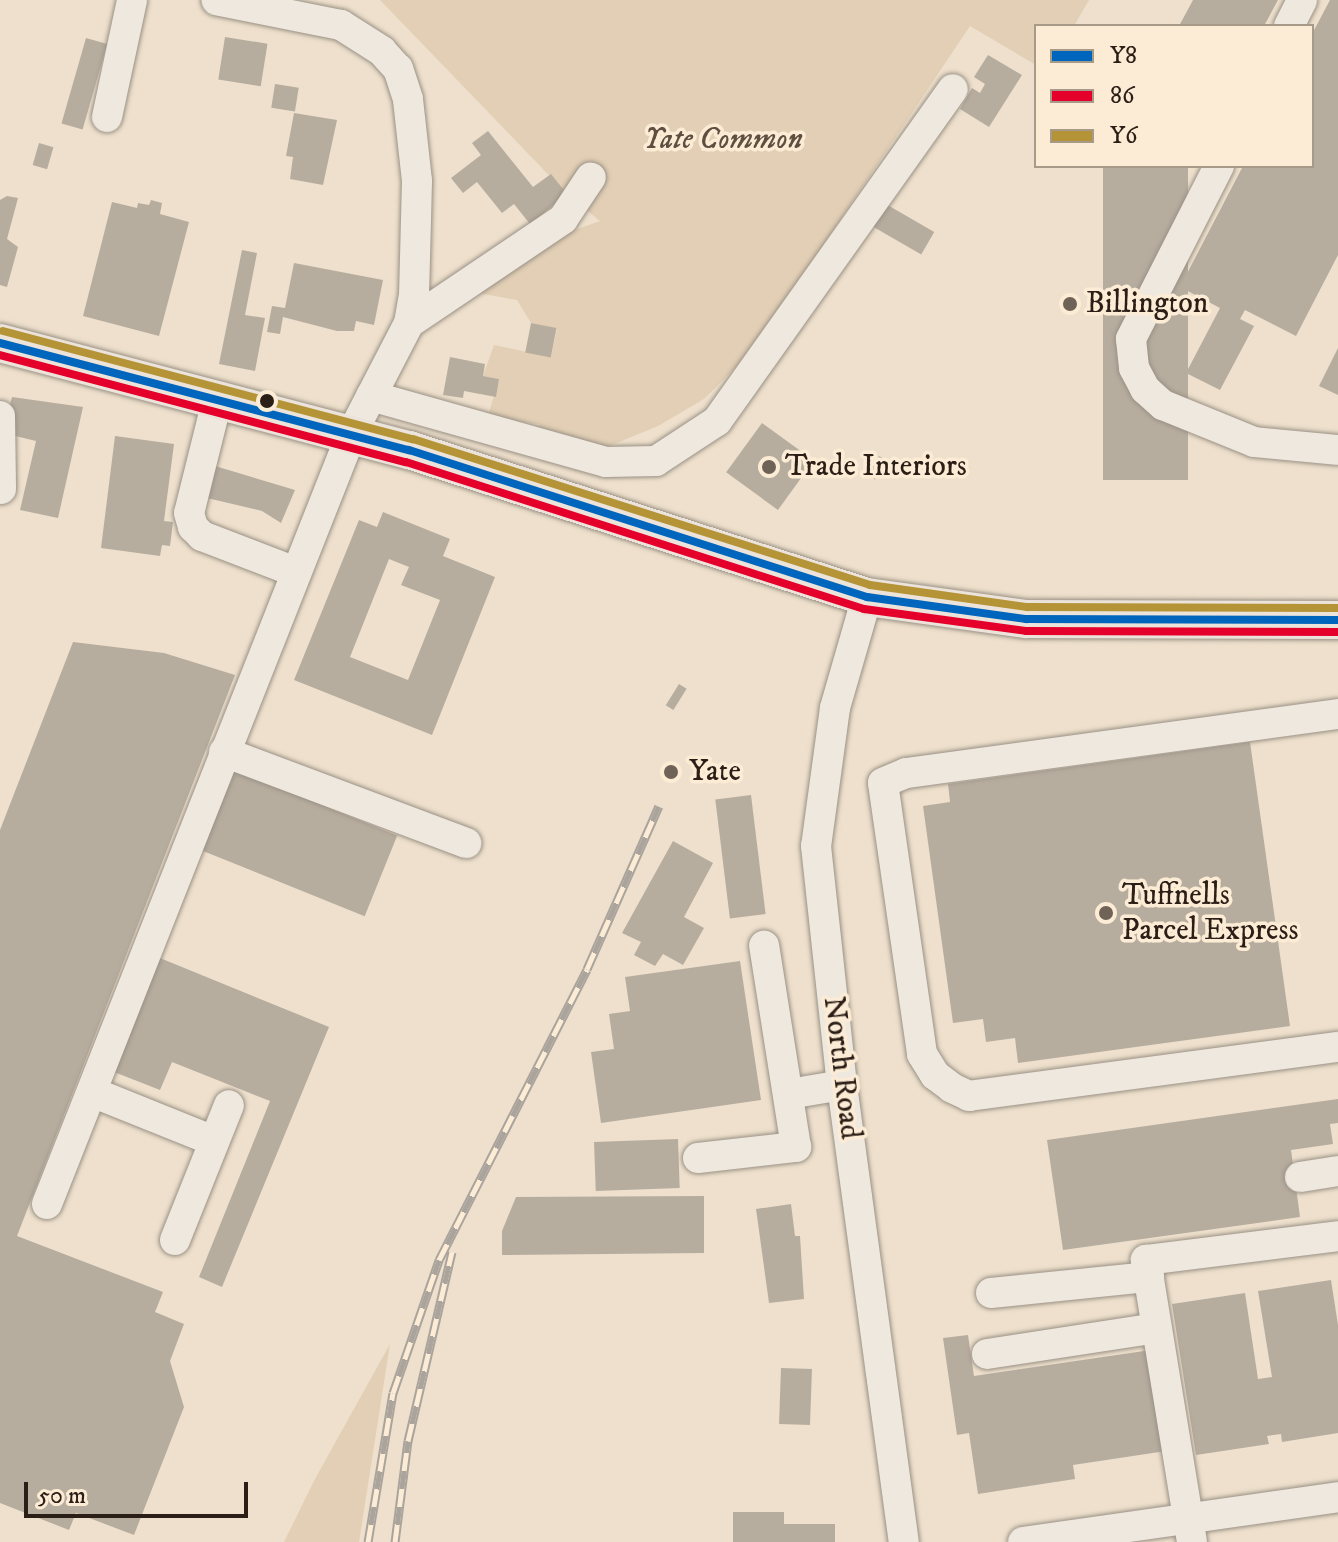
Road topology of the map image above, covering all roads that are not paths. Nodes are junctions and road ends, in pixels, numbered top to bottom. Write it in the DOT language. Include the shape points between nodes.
graph roads {
  1 [pos="132,0"];
  2 [pos="216,0"];
  3 [pos="1302,0"];
  4 [pos="1290,24"];
  5 [pos="953,89"];
  6 [pos="107,117"];
  7 [pos="1218,168"];
  8 [pos="591,177"];
  9 [pos="409,323"];
  10 [pos="0,343"];
  11 [pos="371,396"];
  12 [pos="217,401"];
  13 [pos="0,416"];
  14 [pos="351,435"];
  15 [pos="1338,450"];
  16 [pos="1,489"];
  17 [pos="296,572"];
  18 [pos="867,597"];
  19 [pos="1338,620"];
  20 [pos="1338,714"];
  21 [pos="224,752"];
  22 [pos="466,843"];
  23 [pos="764,946"];
  24 [pos="1338,1047"];
  25 [pos="842,1085"];
  26 [pos="92,1092"];
  27 [pos="789,1094"];
  28 [pos="229,1105"];
  29 [pos="214,1141"];
  30 [pos="698,1158"];
  31 [pos="1338,1171"];
  32 [pos="1300,1177"];
  33 [pos="47,1204"];
  34 [pos="1338,1236"];
  35 [pos="175,1240"];
  36 [pos="1149,1277"];
  37 [pos="991,1293"];
  38 [pos="1156,1328"];
  39 [pos="987,1354"];
  40 [pos="1338,1497"];
  41 [pos="1191,1530"];
  42 [pos="904,1542"];
  43 [pos="1023,1542"];
  1 -- 6 [label="street"];
  2 -- 9 [label="street" via="341,25 382,51 398,69 408,99 417,181 418,256"];
  3 -- 4 [label="street"];
  5 -- 11 [label="street" via="717,421 656,461 606,462"];
  7 -- 15 [label="street" via="1131,339 1134,368 1145,389 1163,405 1228,432 1276,446"];
  8 -- 9 [label="street" via="563,219"];
  9 -- 11 [label="street"];
  10 -- 12 [label="main road"];
  11 -- 14 [label="street"];
  12 -- 14 [label="main road"];
  12 -- 17 [label="street" via="189,513 193,527 202,536"];
  13 -- 16 [label="street"];
  14 -- 17 [label="street"];
  14 -- 18 [label="main road"];
  17 -- 21 [label="street"];
  18 -- 19 [label="main road" via="1026,619"];
  18 -- 25 [label="street, North Road" via="835,708 816,846"];
  20 -- 24 [label="street" via="906,773 883,783 922,1054 935,1075 952,1088 969,1096"];
  21 -- 22 [label="street"];
  21 -- 26 [label="street"];
  23 -- 27 [label="street"];
  25 -- 27 [label="street"];
  25 -- 42 [label="street, North Road"];
  26 -- 29 [label="street"];
  26 -- 33 [label="street"];
  27 -- 30 [label="street" via="796,1147"];
  28 -- 29 [label="street"];
  29 -- 35 [label="street"];
  31 -- 32 [label="street"];
  34 -- 36 [label="street" via="1146,1260"];
  36 -- 37 [label="street"];
  36 -- 38 [label="street"];
  38 -- 39 [label="street"];
  38 -- 41 [label="street"];
  40 -- 41 [label="street"];
  41 -- 43 [label="street"];
}
